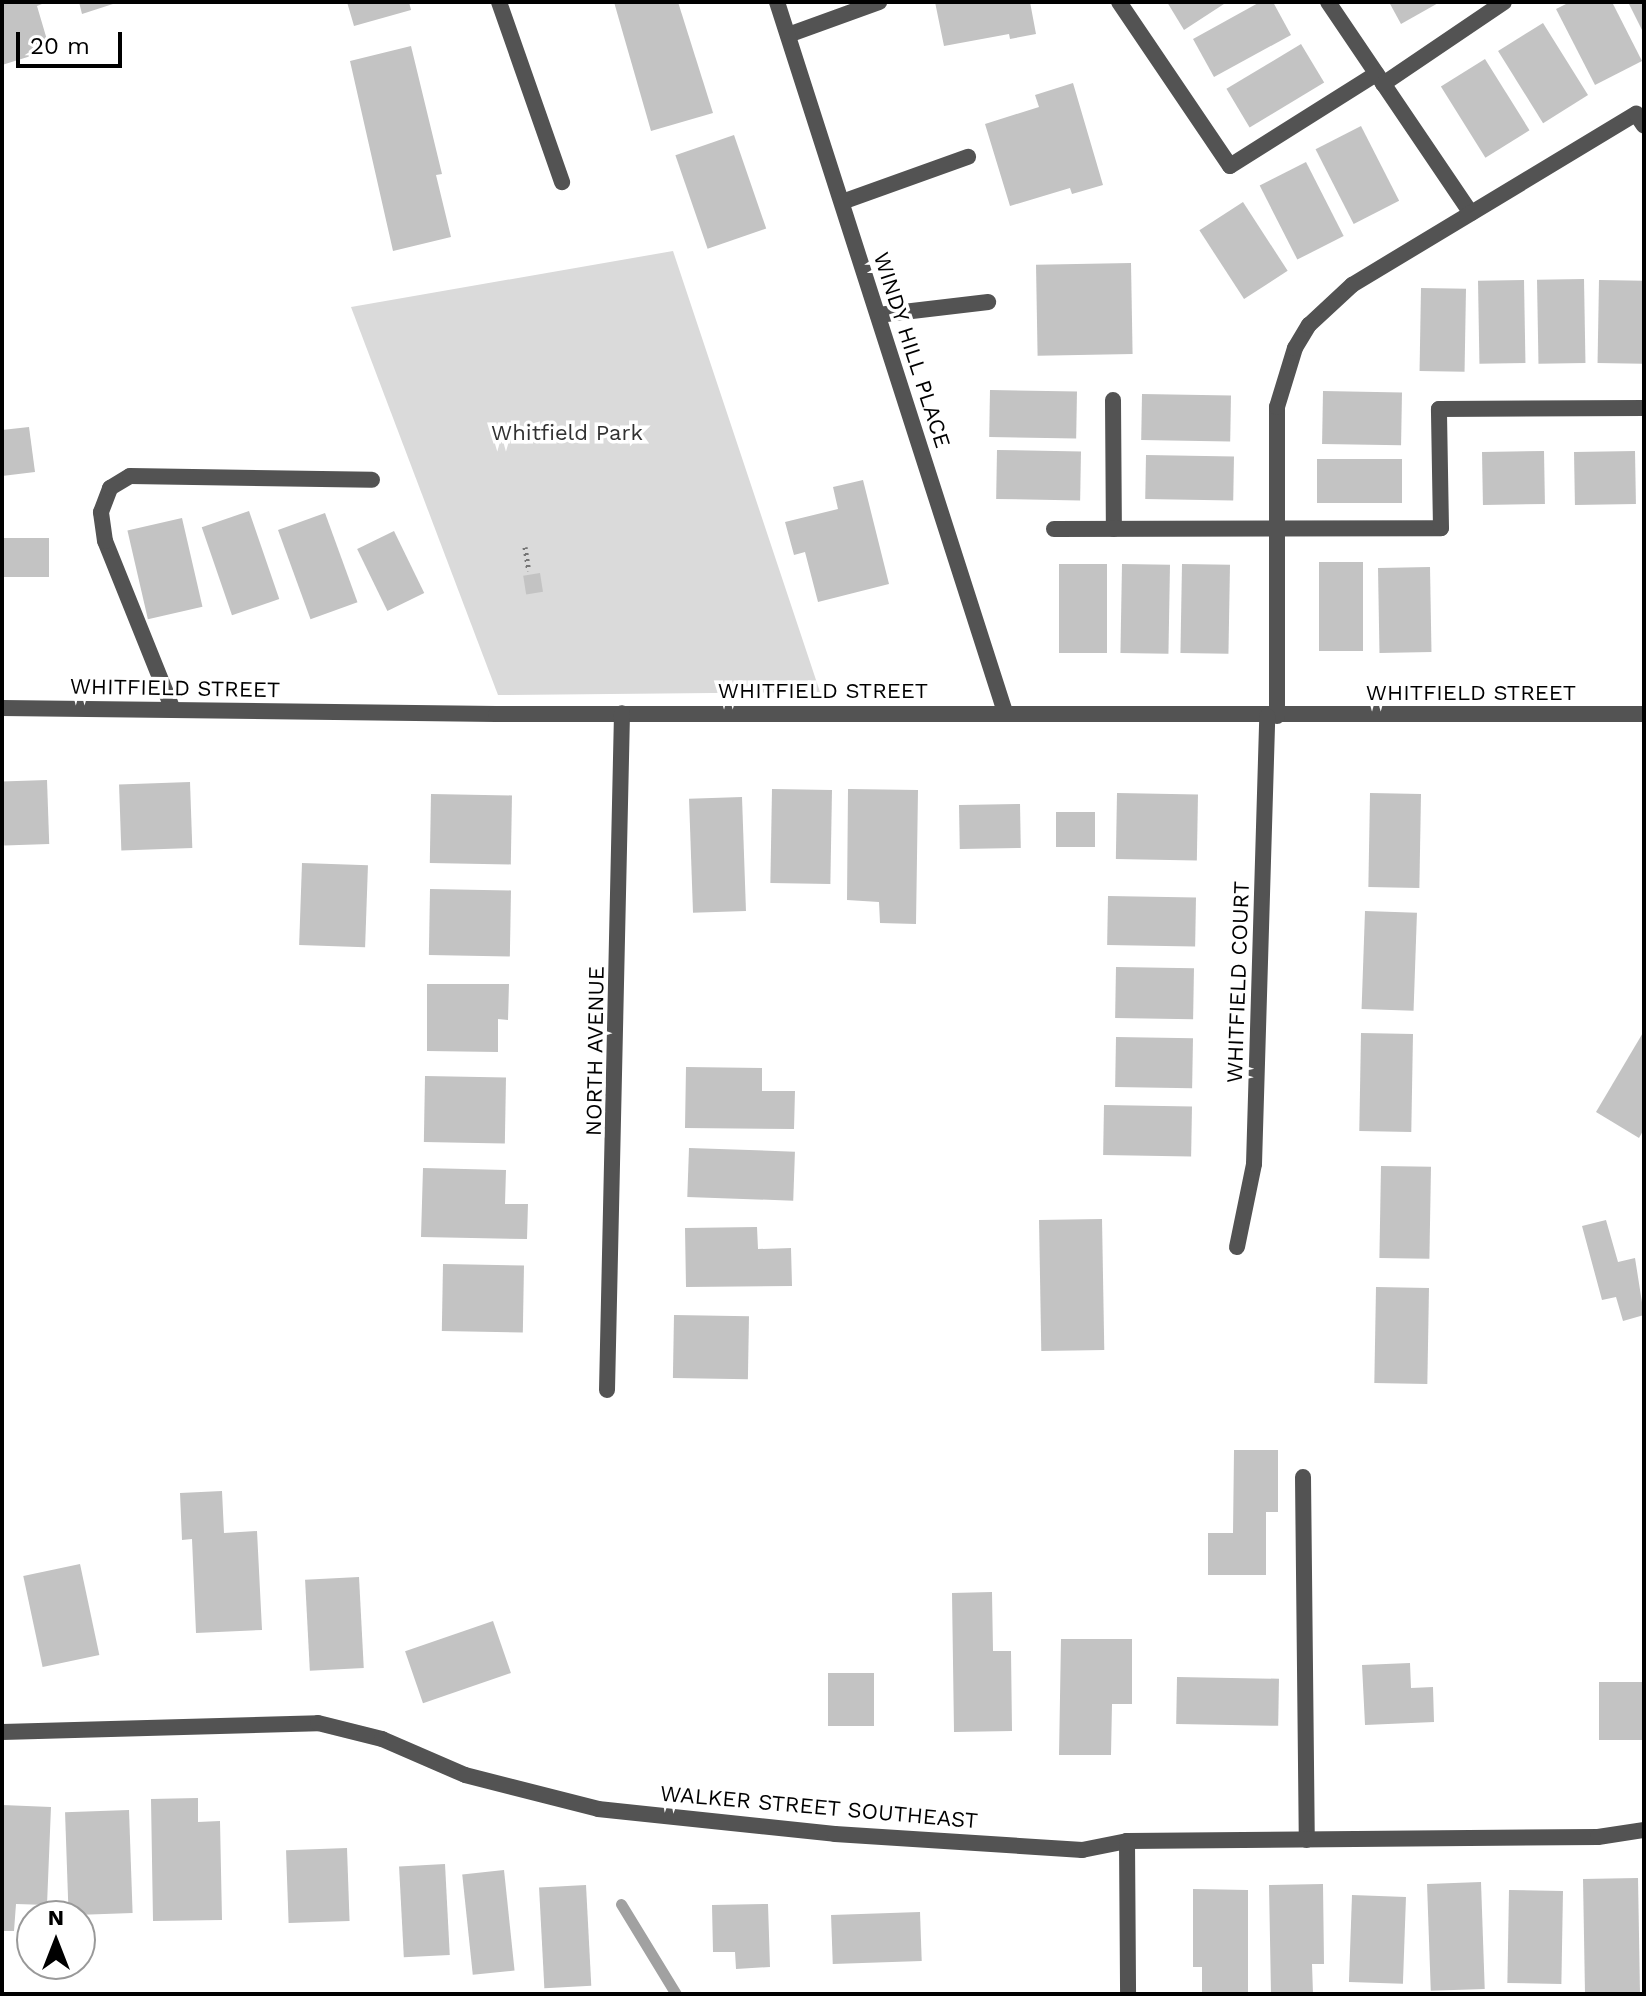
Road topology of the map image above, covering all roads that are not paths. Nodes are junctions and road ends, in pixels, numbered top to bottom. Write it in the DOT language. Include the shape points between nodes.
graph roads {
  1 [pos="499,2"];
  2 [pos="777,2"];
  3 [pos="879,2"];
  4 [pos="1119,2"];
  5 [pos="1328,2"];
  6 [pos="1504,2"];
  7 [pos="788,35"];
  8 [pos="1380,79"];
  9 [pos="1641,114"];
  10 [pos="968,157"];
  11 [pos="562,182"];
  12 [pos="842,202"];
  13 [pos="1471,213"];
  14 [pos="988,302"];
  15 [pos="878,315"];
  16 [pos="1113,400"];
  17 [pos="1644,408"];
  18 [pos="372,480"];
  19 [pos="1054,529"];
  20 [pos="1114,529"];
  21 [pos="1277,530"];
  22 [pos="2,708"];
  23 [pos="173,710"];
  24 [pos="1005,712"];
  25 [pos="622,713"];
  26 [pos="1644,714"];
  27 [pos="1272,716"];
  28 [pos="1237,1247"];
  29 [pos="607,1390"];
  30 [pos="1303,1477"];
  31 [pos="2,1732"];
  32 [pos="1644,1830"];
  33 [pos="1307,1840"];
  34 [pos="1127,1841"];
  35 [pos="1128,1994"];
  1 -- 11 [label="street"];
  2 -- 7 [label="street, WINDY HILL PLACE"];
  3 -- 7 [label="street"];
  4 -- 8 [label="street" via="1230,166"];
  5 -- 8 [label="street"];
  6 -- 8 [label="street"];
  7 -- 12 [label="street, WINDY HILL PLACE"];
  8 -- 13 [label="street"];
  9 -- 13 [label="street, WHITFIELD COURT"];
  10 -- 12 [label="street"];
  12 -- 15 [label="street, WINDY HILL PLACE"];
  13 -- 21 [label="street, WHITFIELD COURT" via="1352,285 1309,325 1295,348 1277,407"];
  14 -- 15 [label="street"];
  15 -- 24 [label="street, WINDY HILL PLACE"];
  16 -- 20 [label="street"];
  17 -- 21 [label="street" via="1439,409 1441,528"];
  18 -- 23 [label="street" via="130,476 110,488 101,512 105,541"];
  19 -- 20 [label="street"];
  20 -- 21 [label="street"];
  21 -- 27 [label="street, WHITFIELD COURT"];
  22 -- 23 [label="street, WHITFIELD STREET"];
  23 -- 25 [label="street, WHITFIELD STREET"];
  24 -- 25 [label="street, WHITFIELD STREET"];
  24 -- 27 [label="street, WHITFIELD STREET"];
  25 -- 29 [label="street, NORTH AVENUE"];
  26 -- 27 [label="street, WHITFIELD STREET"];
  27 -- 28 [label="street, WHITFIELD COURT" via="1254,1164"];
  30 -- 33 [label="street"];
  31 -- 34 [label="street, WALKER STREET SOUTHEAST" via="318,1723 382,1739 465,1775 598,1809 835,1834 1082,1850"];
  32 -- 33 [label="street, WALKER STREET SOUTHEAST" via="1598,1837"];
  33 -- 34 [label="street, WALKER STREET SOUTHEAST"];
  34 -- 35 [label="street"];
}
